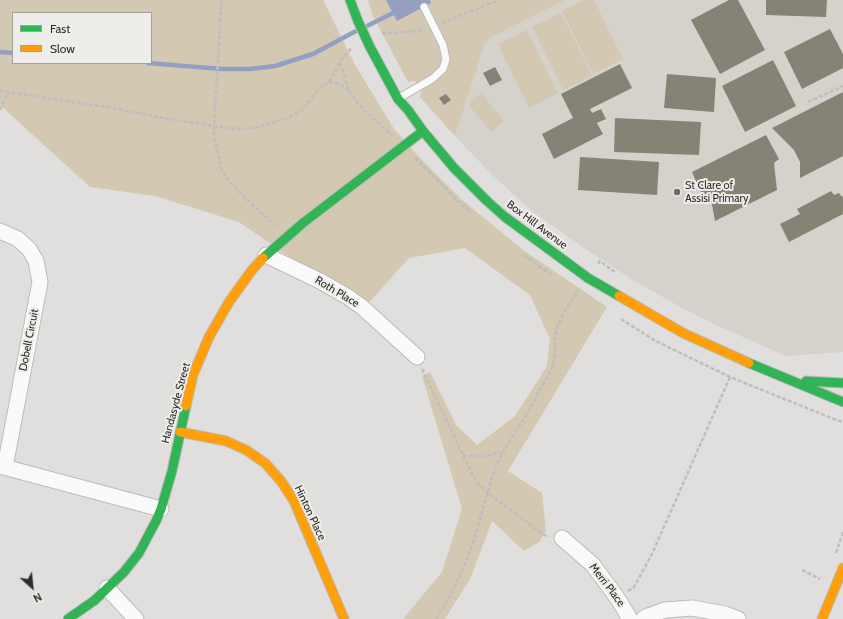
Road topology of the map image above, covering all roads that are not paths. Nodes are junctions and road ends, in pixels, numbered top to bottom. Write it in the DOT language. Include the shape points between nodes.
graph roads {
  1 [pos="350,0"];
  2 [pos="424,7"];
  3 [pos="398,99"];
  4 [pos="423,131"];
  5 [pos="0,231"];
  6 [pos="266,255"];
  7 [pos="417,357"];
  8 [pos="791,380"];
  9 [pos="843,383"];
  10 [pos="843,402"];
  11 [pos="180,432"];
  12 [pos="2,466"];
  13 [pos="161,509"];
  14 [pos="562,538"];
  15 [pos="842,572"];
  16 [pos="107,588"];
  17 [pos="68,619"];
  18 [pos="136,619"];
  19 [pos="344,619"];
  20 [pos="630,619"];
  21 [pos="643,619"];
  22 [pos="738,619"];
  23 [pos="822,619"];
  1 -- 3 [label="street, Box Hill Avenue, bridge" via="370,47"];
  2 -- 3 [label="lane" via="443,45 446,59 443,69 432,79"];
  3 -- 4 [label="street, Box Hill Avenue"];
  4 -- 6 [label="street, Handasyde Street" via="302,223"];
  4 -- 8 [label="street, Box Hill Avenue" via="454,168 487,201 588,278 684,333 753,366"];
  5 -- 12 [label="street, Dobell Circuit" via="18,239 29,249 36,261 40,282"];
  6 -- 7 [label="street, Roth Place" via="348,297"];
  6 -- 11 [label="street, Handasyde Street" via="229,302 209,337 193,375"];
  8 -- 9 [label="street, Box Hill Avenue"];
  8 -- 10 [label="street, Box Hill Avenue"];
  11 -- 13 [label="street, Handasyde Street"];
  11 -- 19 [label="street, Hinton Place" via="226,441 246,450 265,463 281,481 294,502"];
  12 -- 13 [label="street, Dobell Circuit"];
  13 -- 16 [label="street, Handasyde Street" via="138,553 124,572"];
  14 -- 20 [label="street, Merri Place" via="593,565"];
  15 -- 23 [label="street"];
  16 -- 17 [label="street, Handasyde Street"];
  16 -- 18 [label="street"];
  21 -- 22 [label="street" via="665,610 692,608"];
}
